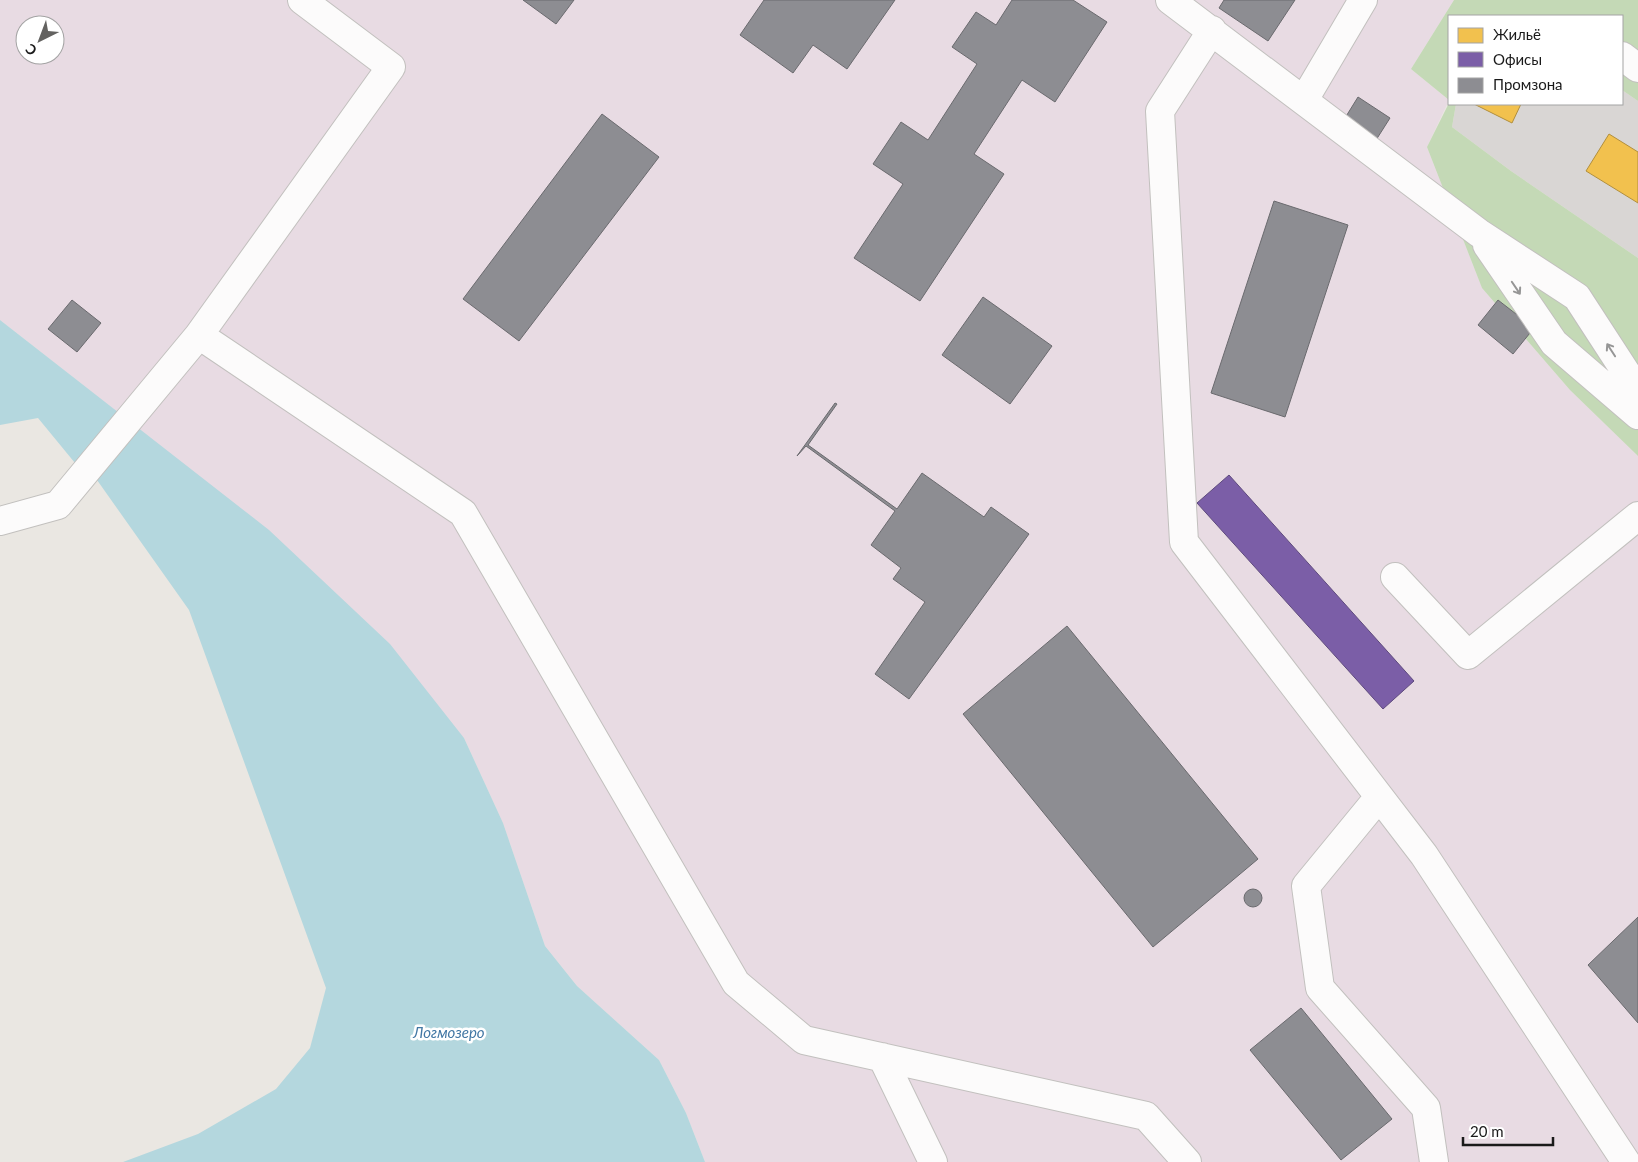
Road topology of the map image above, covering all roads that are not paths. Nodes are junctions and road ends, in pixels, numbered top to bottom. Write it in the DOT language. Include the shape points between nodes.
graph roads {
  1 [pos="302,0"];
  2 [pos="1363,0"];
  3 [pos="1180,3"];
  4 [pos="1212,30"];
  5 [pos="1623,57"];
  6 [pos="1638,68"];
  7 [pos="1304,100"];
  8 [pos="1479,233"];
  9 [pos="199,335"];
  10 [pos="1638,391"];
  11 [pos="1638,415"];
  12 [pos="1638,516"];
  13 [pos="0,521"];
  14 [pos="1395,577"];
  15 [pos="1379,797"];
  16 [pos="882,1057"];
  17 [pos="933,1162"];
  18 [pos="1187,1162"];
  19 [pos="1434,1162"];
  20 [pos="1626,1162"];
  1 -- 9 [label="street" via="391,67"];
  2 -- 7 [label="street"];
  3 -- 4 [label="street"];
  4 -- 7 [label="street"];
  4 -- 15 [label="street" via="1160,111 1184,542"];
  5 -- 6 [label="street"];
  7 -- 8 [label="street"];
  10 -- 8 [label="street, one-way" via="1577,298"];
  8 -- 11 [label="street, one-way" via="1554,344"];
  9 -- 13 [label="street" via="58,505"];
  9 -- 16 [label="street" via="463,513 736,983 804,1040"];
  12 -- 14 [label="street" via="1468,654"];
  15 -- 19 [label="street" via="1306,886 1320,988 1426,1108"];
  15 -- 20 [label="street" via="1424,856"];
  16 -- 17 [label="street"];
  16 -- 18 [label="street" via="1146,1116"];
}
